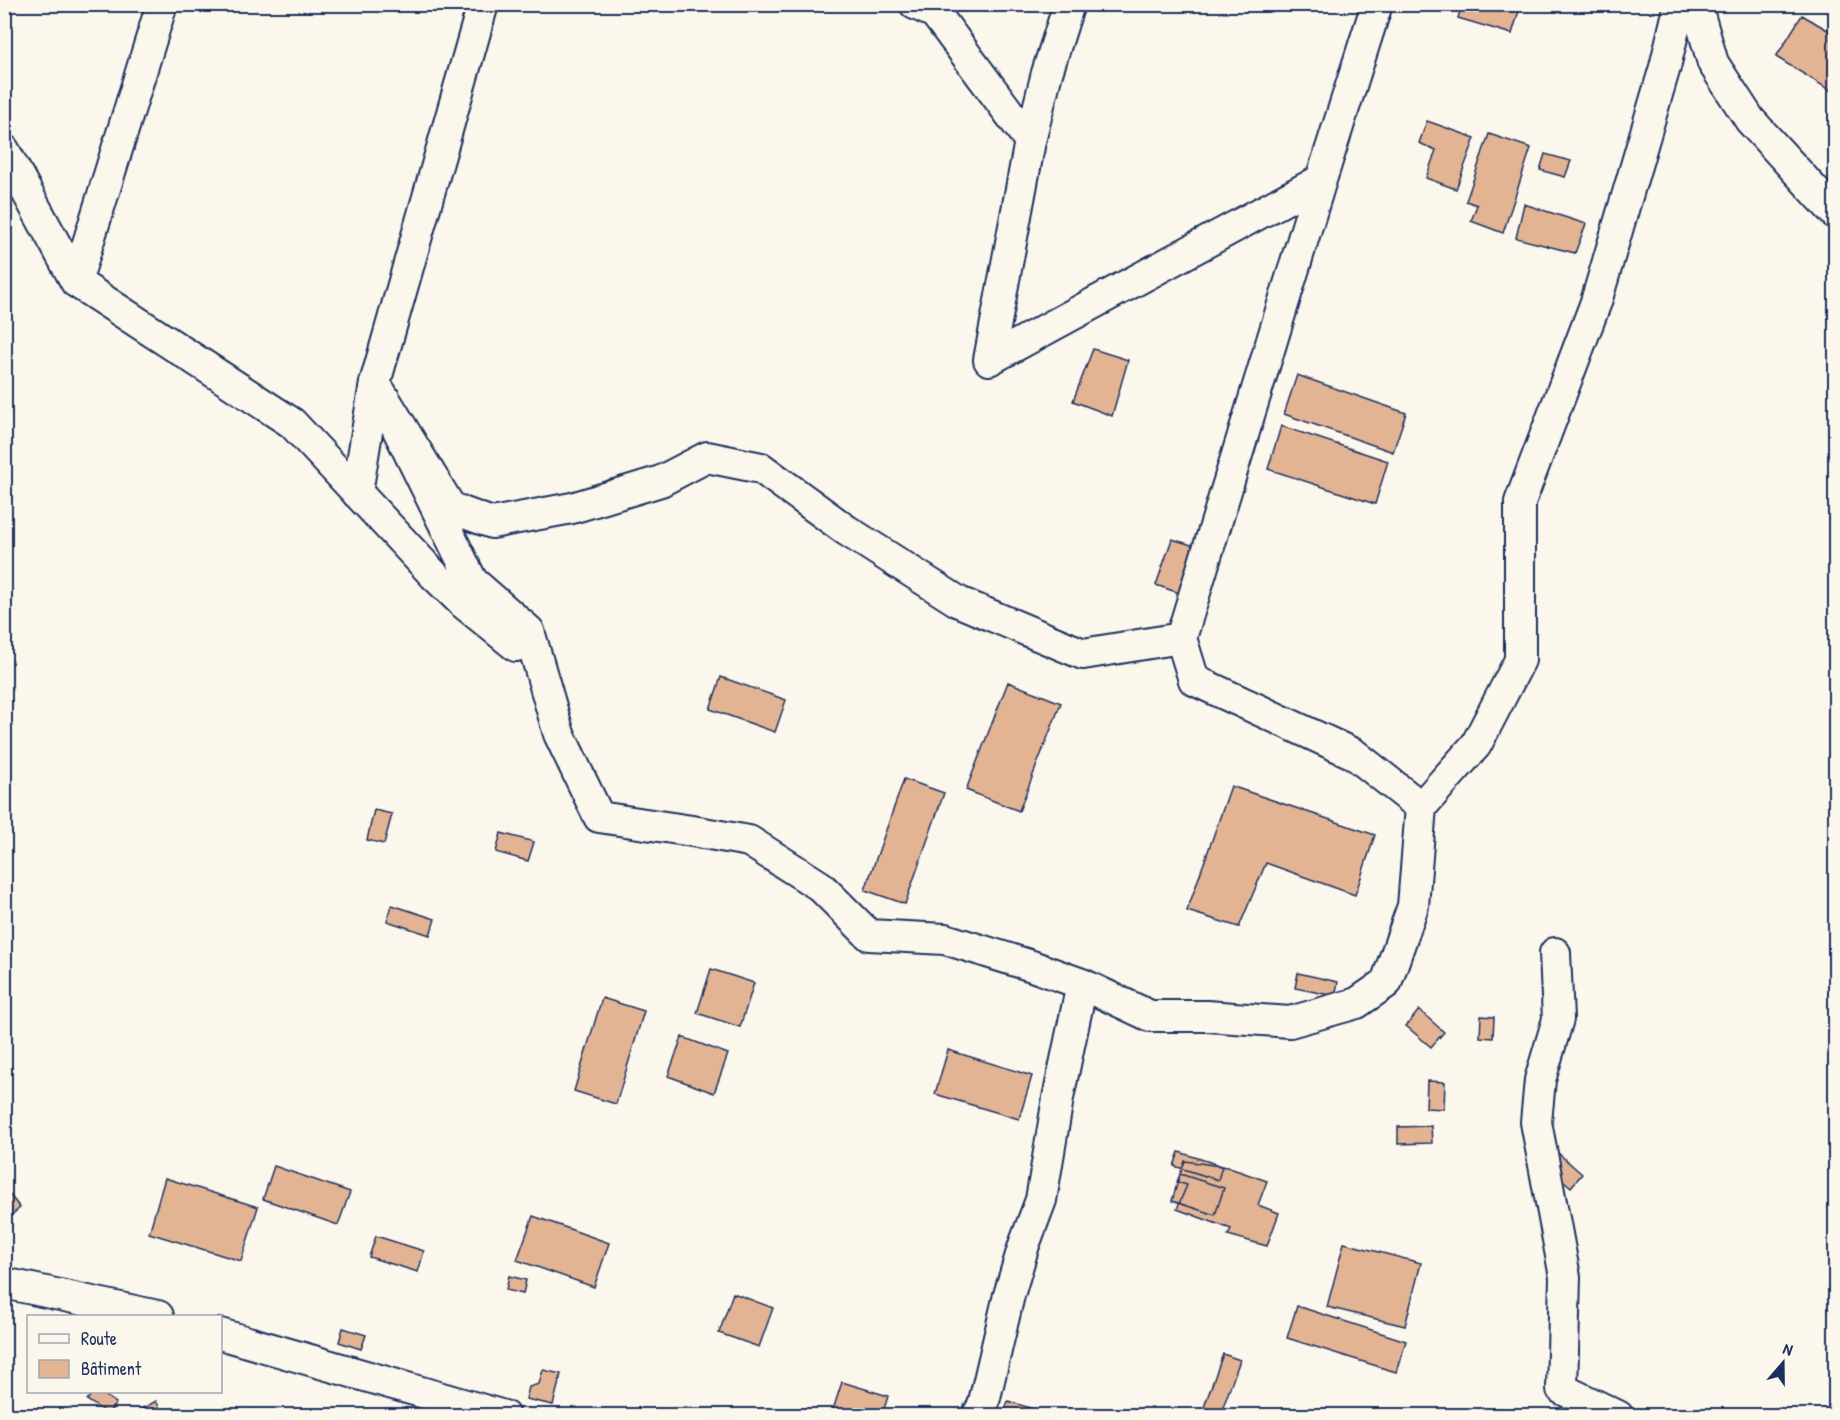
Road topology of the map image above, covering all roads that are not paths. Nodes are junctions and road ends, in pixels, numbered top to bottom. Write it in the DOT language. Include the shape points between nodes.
graph roads {
  1 [pos="162,4"];
  2 [pos="483,4"];
  3 [pos="915,4"];
  4 [pos="1069,4"];
  5 [pos="1377,4"];
  6 [pos="1680,4"];
  7 [pos="1696,4"];
  8 [pos="1030,141"];
  9 [pos="4,150"];
  10 [pos="1321,180"];
  11 [pos="1836,214"];
  12 [pos="76,282"];
  13 [pos="375,383"];
  14 [pos="357,493"];
  15 [pos="1181,638"];
  16 [pos="539,665"];
  17 [pos="1421,807"];
  18 [pos="1555,953"];
  19 [pos="1082,984"];
  20 [pos="4,1283"];
  21 [pos="149,1315"];
  22 [pos="222,1335"];
  23 [pos="504,1416"];
  24 [pos="977,1416"];
  25 [pos="1618,1416"];
  1 -- 12 [label="street"];
  2 -- 13 [label="street"];
  3 -- 8 [label="street" via="934,13"];
  4 -- 8 [label="street"];
  5 -- 10 [label="street"];
  6 -- 17 [label="street" via="1596,302 1520,502 1520,660 1476,745"];
  7 -- 11 [label="street" via="1713,63 1750,120"];
  8 -- 10 [label="street" via="989,360"];
  9 -- 12 [label="street"];
  10 -- 15 [label="street"];
  12 -- 14 [label="street" via="292,423"];
  13 -- 14 [label="street"];
  13 -- 15 [label="street" via="451,508 492,524 572,508 661,482 707,457 761,468 846,530 959,602 1083,654"];
  13 -- 16 [label="street" via="472,581 530,631"];
  14 -- 16 [label="street" via="455,595"];
  15 -- 17 [label="street" via="1194,680 1354,754"];
  16 -- 19 [label="street" via="559,734 598,817 749,841 820,886 869,935 945,939"];
  17 -- 19 [label="street" via="1413,906 1386,982 1357,1003 1290,1022 1150,1016"];
  18 -- 25 [label="street" via="1558,1019 1540,1080 1536,1122 1565,1277 1562,1389"];
  19 -- 24 [label="street" via="1041,1200 1024,1245 983,1406"];
  20 -- 21 [label="street"];
  22 -- 23 [label="street"];
}
